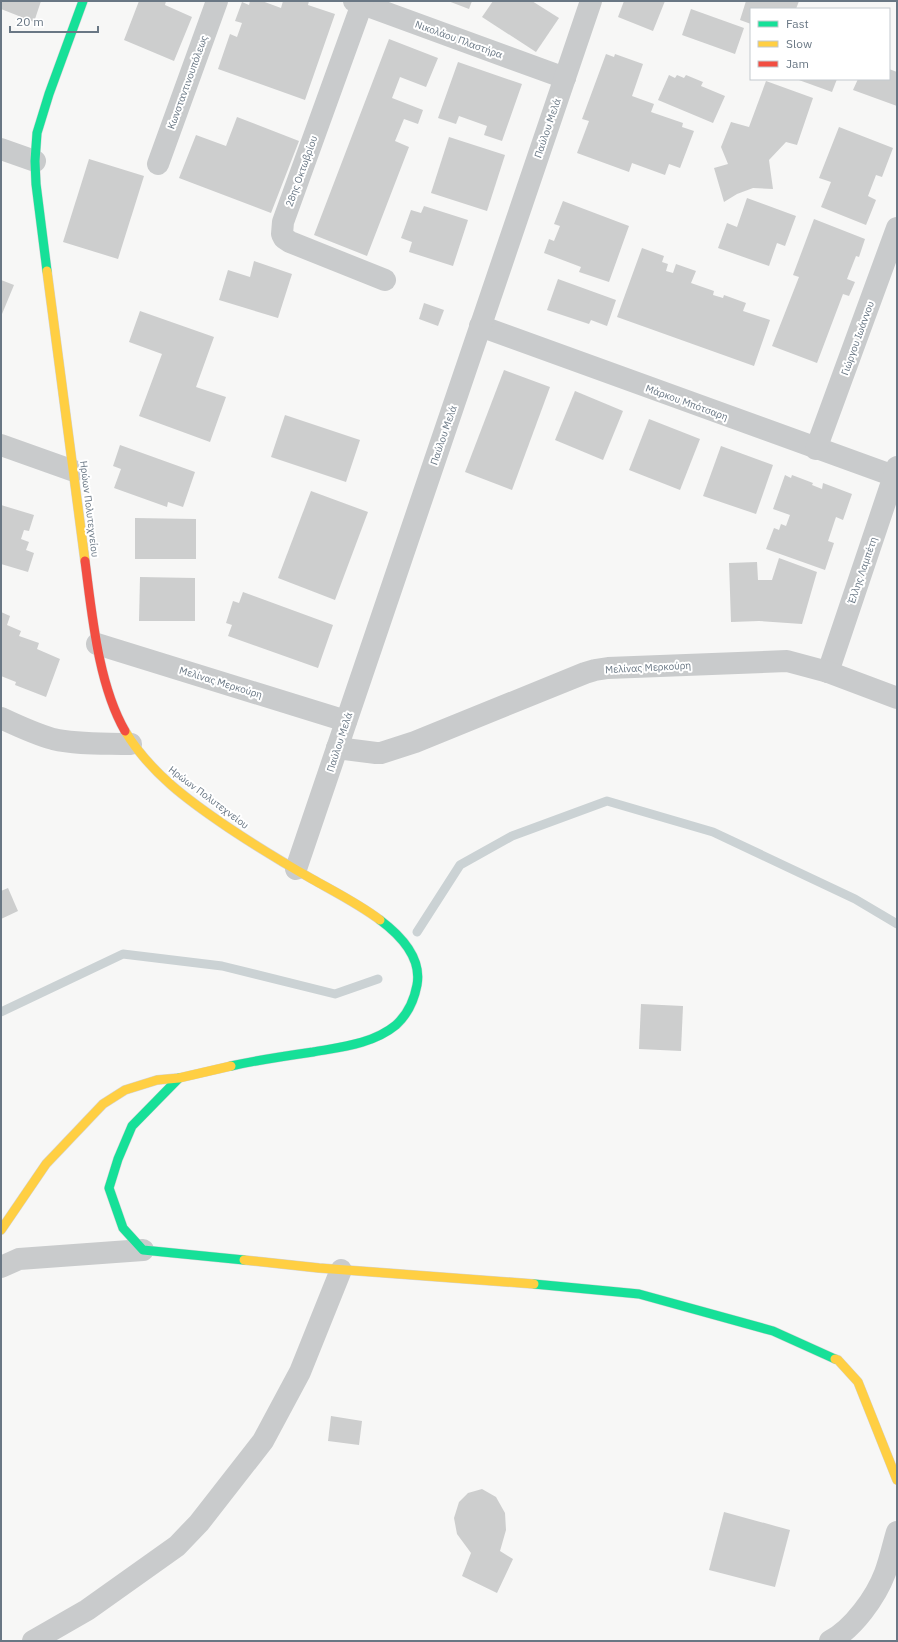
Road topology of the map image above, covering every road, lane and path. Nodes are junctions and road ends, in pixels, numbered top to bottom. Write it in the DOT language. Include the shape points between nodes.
graph roads {
  1 [pos="83,1"];
  2 [pos="217,1"];
  3 [pos="591,1"];
  4 [pos="360,2"];
  5 [pos="565,78"];
  6 [pos="1,149"];
  7 [pos="35,161"];
  8 [pos="158,164"];
  9 [pos="897,228"];
  10 [pos="384,280"];
  11 [pos="480,326"];
  12 [pos="1,445"];
  13 [pos="816,449"];
  14 [pos="74,471"];
  15 [pos="896,472"];
  16 [pos="97,644"];
  17 [pos="828,672"];
  18 [pos="897,698"];
  19 [pos="1,718"];
  20 [pos="346,720"];
  21 [pos="132,744"];
  22 [pos="337,748"];
  23 [pos="296,869"];
  24 [pos="178,1078"];
  25 [pos="1,1230"];
  26 [pos="143,1250"];
  27 [pos="1,1267"];
  28 [pos="342,1270"];
  29 [pos="897,1480"];
  30 [pos="897,1532"];
  31 [pos="33,1641"];
  32 [pos="830,1641"];
  1 -- 7 [label="street, Ηρώων Πολυτεχνείου" via="37,133"];
  2 -- 8 [label="street, Κωνσταντινουπόλεως"];
  3 -- 5 [label="street, Παύλου Μελά"];
  4 -- 5 [label="street, Νικολάου Πλαστήρα"];
  4 -- 10 [label="street, 28ης Οκτωβρίου" via="281,231 284,238 290,242"];
  5 -- 11 [label="street, Παύλου Μελά"];
  6 -- 7 [label="street"];
  7 -- 14 [label="street, Ηρώων Πολυτεχνείου"];
  9 -- 13 [label="street, Γιώργου Ιωάννου"];
  11 -- 13 [label="street, Μάρκου Μπότσαρη"];
  11 -- 20 [label="street, Παύλου Μελά"];
  12 -- 14 [label="street"];
  13 -- 15 [label="street, Μάρκου Μπότσαρη"];
  14 -- 16 [label="street, Ηρώων Πολυτεχνείου"];
  15 -- 17 [label="street, Έλλης Λαμπέτη"];
  16 -- 20 [label="street, Μελίνας Μερκούρη"];
  16 -- 21 [label="street, Ηρώων Πολυτεχνείου" via="114,710"];
  17 -- 18 [label="street, Μελίνας Μερκούρη"];
  17 -- 22 [label="street, Μελίνας Μερκούρη" via="795,662 770,661 595,670 415,742 376,753"];
  19 -- 21 [label="street" via="33,733 54,739"];
  20 -- 22 [label="street, Παύλου Μελά"];
  21 -- 23 [label="street, Ηρώων Πολυτεχνείου" via="162,777 183,794 251,842"];
  22 -- 23 [label="street, Παύλου Μελά"];
  23 -- 24 [label="street, Ηρώων Πολυτεχνείου" via="385,922 410,949 419,968 415,996 408,1012 394,1028 383,1035 352,1045 246,1063"];
  24 -- 25 [label="street, Ηρώων Πολυτεχνείου" via="157,1080 124,1090 102,1104 46,1164"];
  24 -- 26 [label="street" via="132,1126 109,1188 123,1228"];
  26 -- 27 [label="street" via="20,1259"];
  26 -- 28 [label="street"];
  28 -- 29 [label="street" via="639,1294 773,1331 838,1360 858,1382"];
  28 -- 31 [label="street" via="300,1372 263,1441 199,1523 177,1546 87,1610"];
  30 -- 32 [label="street" via="885,1574 864,1611 840,1636"];
}
